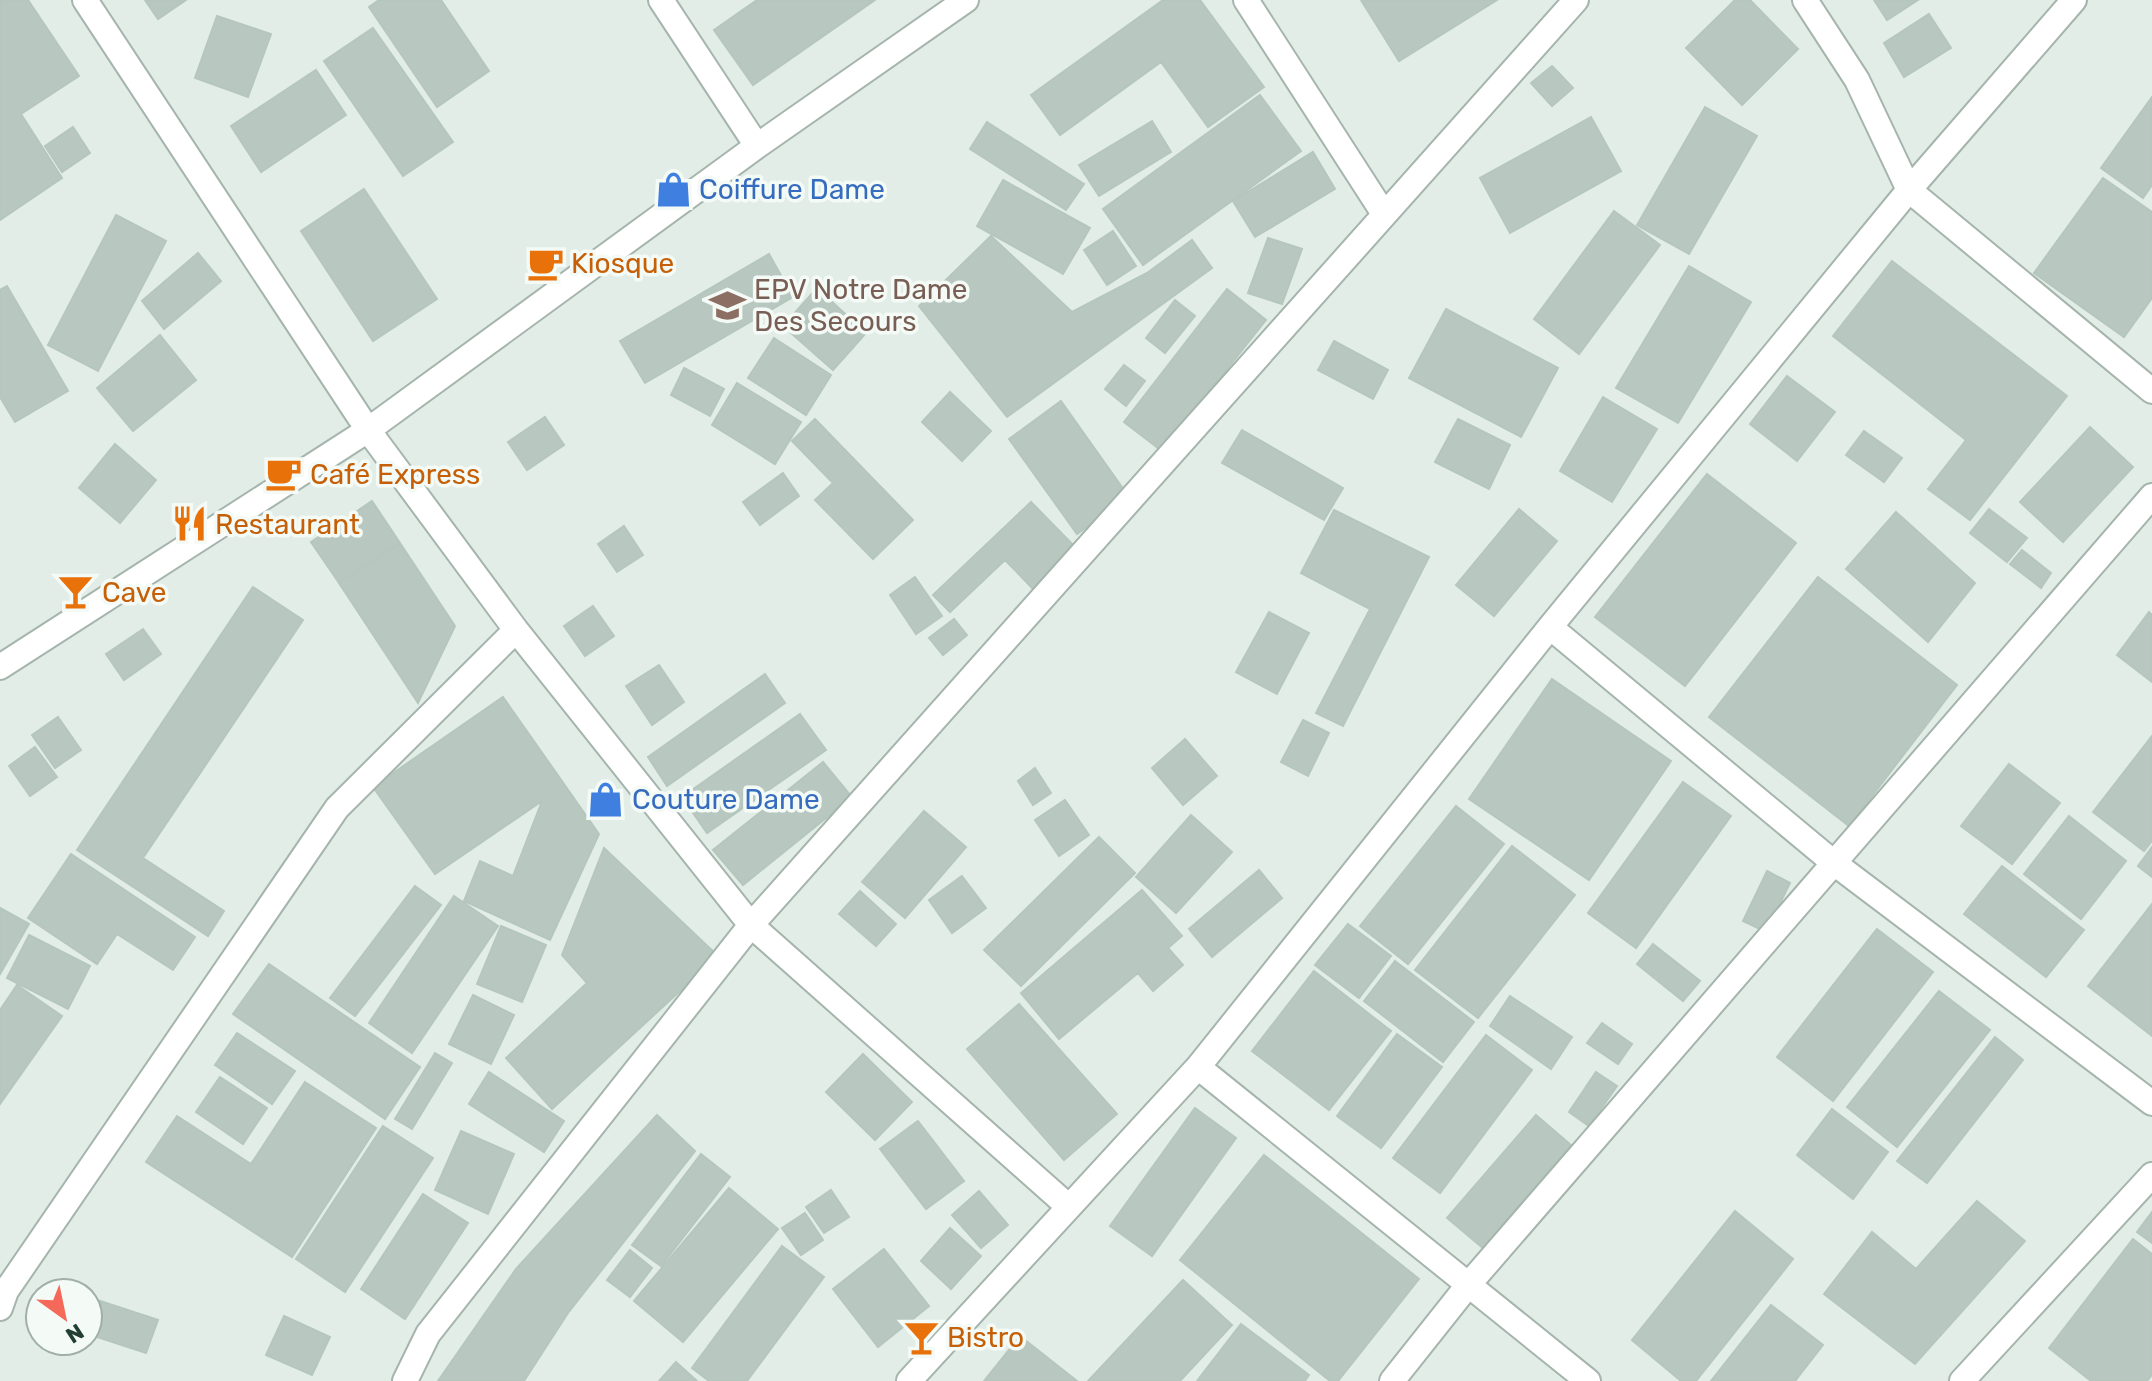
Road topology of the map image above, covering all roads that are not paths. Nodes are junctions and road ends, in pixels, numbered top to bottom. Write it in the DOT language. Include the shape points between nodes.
graph roads {
  1 [pos="85,0"];
  2 [pos="661,0"];
  3 [pos="966,0"];
  4 [pos="1246,0"];
  5 [pos="1576,0"];
  6 [pos="1805,0"];
  7 [pos="2074,0"];
  8 [pos="757,146"];
  9 [pos="1909,190"];
  10 [pos="1384,214"];
  11 [pos="2152,391"];
  12 [pos="368,430"];
  13 [pos="2152,496"];
  14 [pos="1550,627"];
  15 [pos="516,630"];
  16 [pos="1,664"];
  17 [pos="1834,863"];
  18 [pos="751,925"];
  19 [pos="1198,1067"];
  20 [pos="2152,1103"];
  21 [pos="2152,1175"];
  22 [pos="1069,1207"];
  23 [pos="1469,1284"];
  24 [pos="2,1296"];
  25 [pos="405,1381"];
  26 [pos="909,1381"];
  27 [pos="1392,1381"];
  28 [pos="1588,1381"];
  29 [pos="1962,1381"];
  1 -- 12 [label="street"];
  2 -- 8 [label="street"];
  3 -- 8 [label="street"];
  4 -- 10 [label="street"];
  5 -- 10 [label="street"];
  6 -- 9 [label="street" via="1857,80"];
  7 -- 9 [label="street"];
  8 -- 12 [label="street"];
  9 -- 11 [label="street"];
  9 -- 14 [label="street"];
  10 -- 18 [label="street"];
  12 -- 15 [label="street"];
  12 -- 16 [label="street"];
  13 -- 17 [label="street"];
  14 -- 17 [label="street"];
  14 -- 19 [label="street"];
  15 -- 18 [label="street"];
  15 -- 24 [label="street" via="337,808"];
  17 -- 20 [label="street"];
  17 -- 23 [label="street"];
  18 -- 22 [label="street"];
  18 -- 25 [label="street" via="428,1334"];
  19 -- 22 [label="street"];
  19 -- 23 [label="street"];
  21 -- 29 [label="street"];
  22 -- 26 [label="street"];
  23 -- 27 [label="street"];
  23 -- 28 [label="street"];
}
